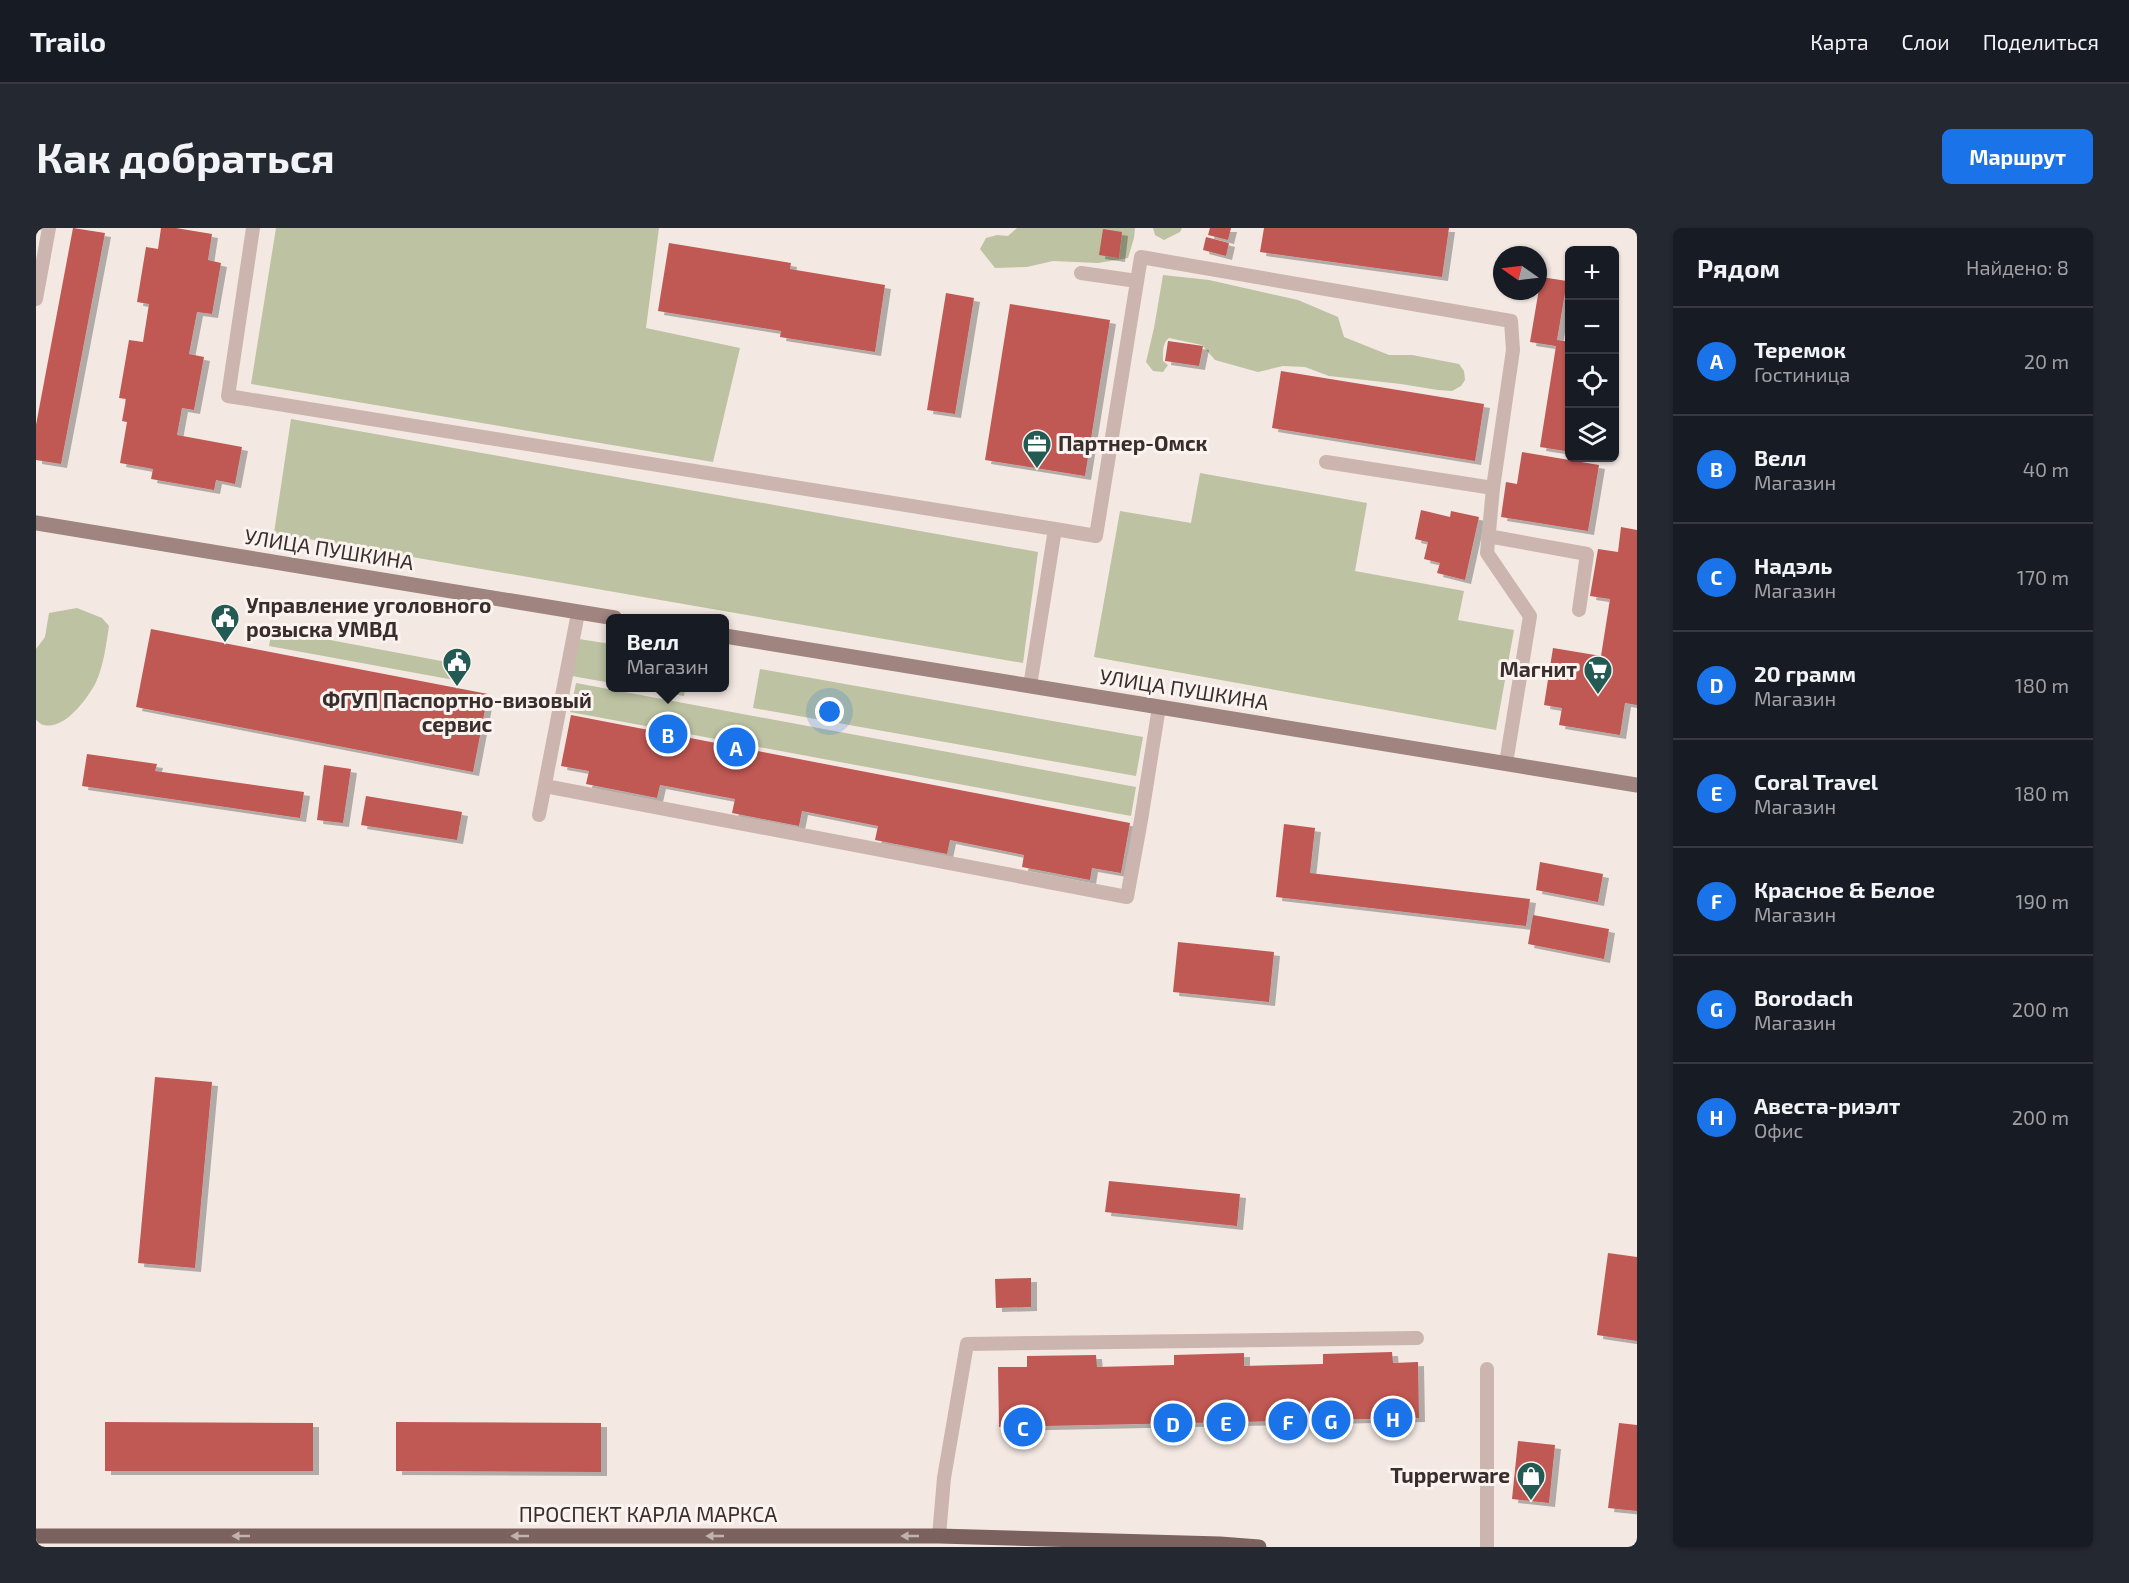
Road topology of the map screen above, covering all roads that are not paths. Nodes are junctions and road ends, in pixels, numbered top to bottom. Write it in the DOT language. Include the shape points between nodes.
graph roads {
  1 [pos="49,228"];
  2 [pos="253,228"];
  3 [pos="1081,273"];
  4 [pos="1137,281"];
  5 [pos="36,299"];
  6 [pos="1326,462"];
  7 [pos="1493,489"];
  8 [pos="36,523"];
  9 [pos="1055,529"];
  10 [pos="1488,536"];
  11 [pos="1578,610"];
  12 [pos="579,613"];
  13 [pos="606,617"];
  14 [pos="729,637"];
  15 [pos="1030,686"];
  16 [pos="1159,707"];
  17 [pos="1506,763"];
  18 [pos="1637,785"];
  19 [pos="545,786"];
  20 [pos="539,815"];
  21 [pos="1417,1338"];
  22 [pos="1487,1370"];
  23 [pos="36,1536"];
  24 [pos="939,1536"];
  25 [pos="385,1542"];
  26 [pos="1115,1544"];
  27 [pos="1220,1545"];
  28 [pos="1259,1547"];
  29 [pos="1487,1547"];
  1 -- 5 [label="lane"];
  2 -- 9 [label="lane" via="228,396"];
  3 -- 4 [label="lane"];
  4 -- 7 [label="lane" via="1141,257 1510,321 1513,350"];
  4 -- 9 [label="lane" via="1096,536"];
  6 -- 7 [label="lane"];
  7 -- 10 [label="lane"];
  8 -- 12 [label="street, УЛИЦА ПУШКИНА"];
  9 -- 15 [label="lane"];
  10 -- 11 [label="lane" via="1587,554"];
  10 -- 17 [label="lane" via="1487,553 1530,616"];
  12 -- 13 [label="street, УЛИЦА ПУШКИНА"];
  12 -- 19 [label="lane"];
  14 -- 15 [label="street, УЛИЦА ПУШКИНА"];
  15 -- 16 [label="street, УЛИЦА ПУШКИНА"];
  16 -- 17 [label="street, УЛИЦА ПУШКИНА"];
  16 -- 19 [label="lane" via="1127,897"];
  17 -- 18 [label="street, УЛИЦА ПУШКИНА"];
  19 -- 20 [label="lane"];
  21 -- 24 [label="lane" via="967,1344 944,1478"];
  22 -- 29 [label="lane"];
  25 -- 23 [label="main road, ПРОСПЕКТ КАРЛА МАРКСА, one-way"];
  24 -- 25 [label="main road, ПРОСПЕКТ КАРЛА МАРКСА, one-way"];
  24 -- 26 [label="main road, ПРОСПЕКТ КАРЛА МАРКСА"];
  26 -- 27 [label="main road, ПРОСПЕКТ КАРЛА МАРКСА"];
  27 -- 28 [label="main road, ПРОСПЕКТ КАРЛА МАРКСА"];
}
